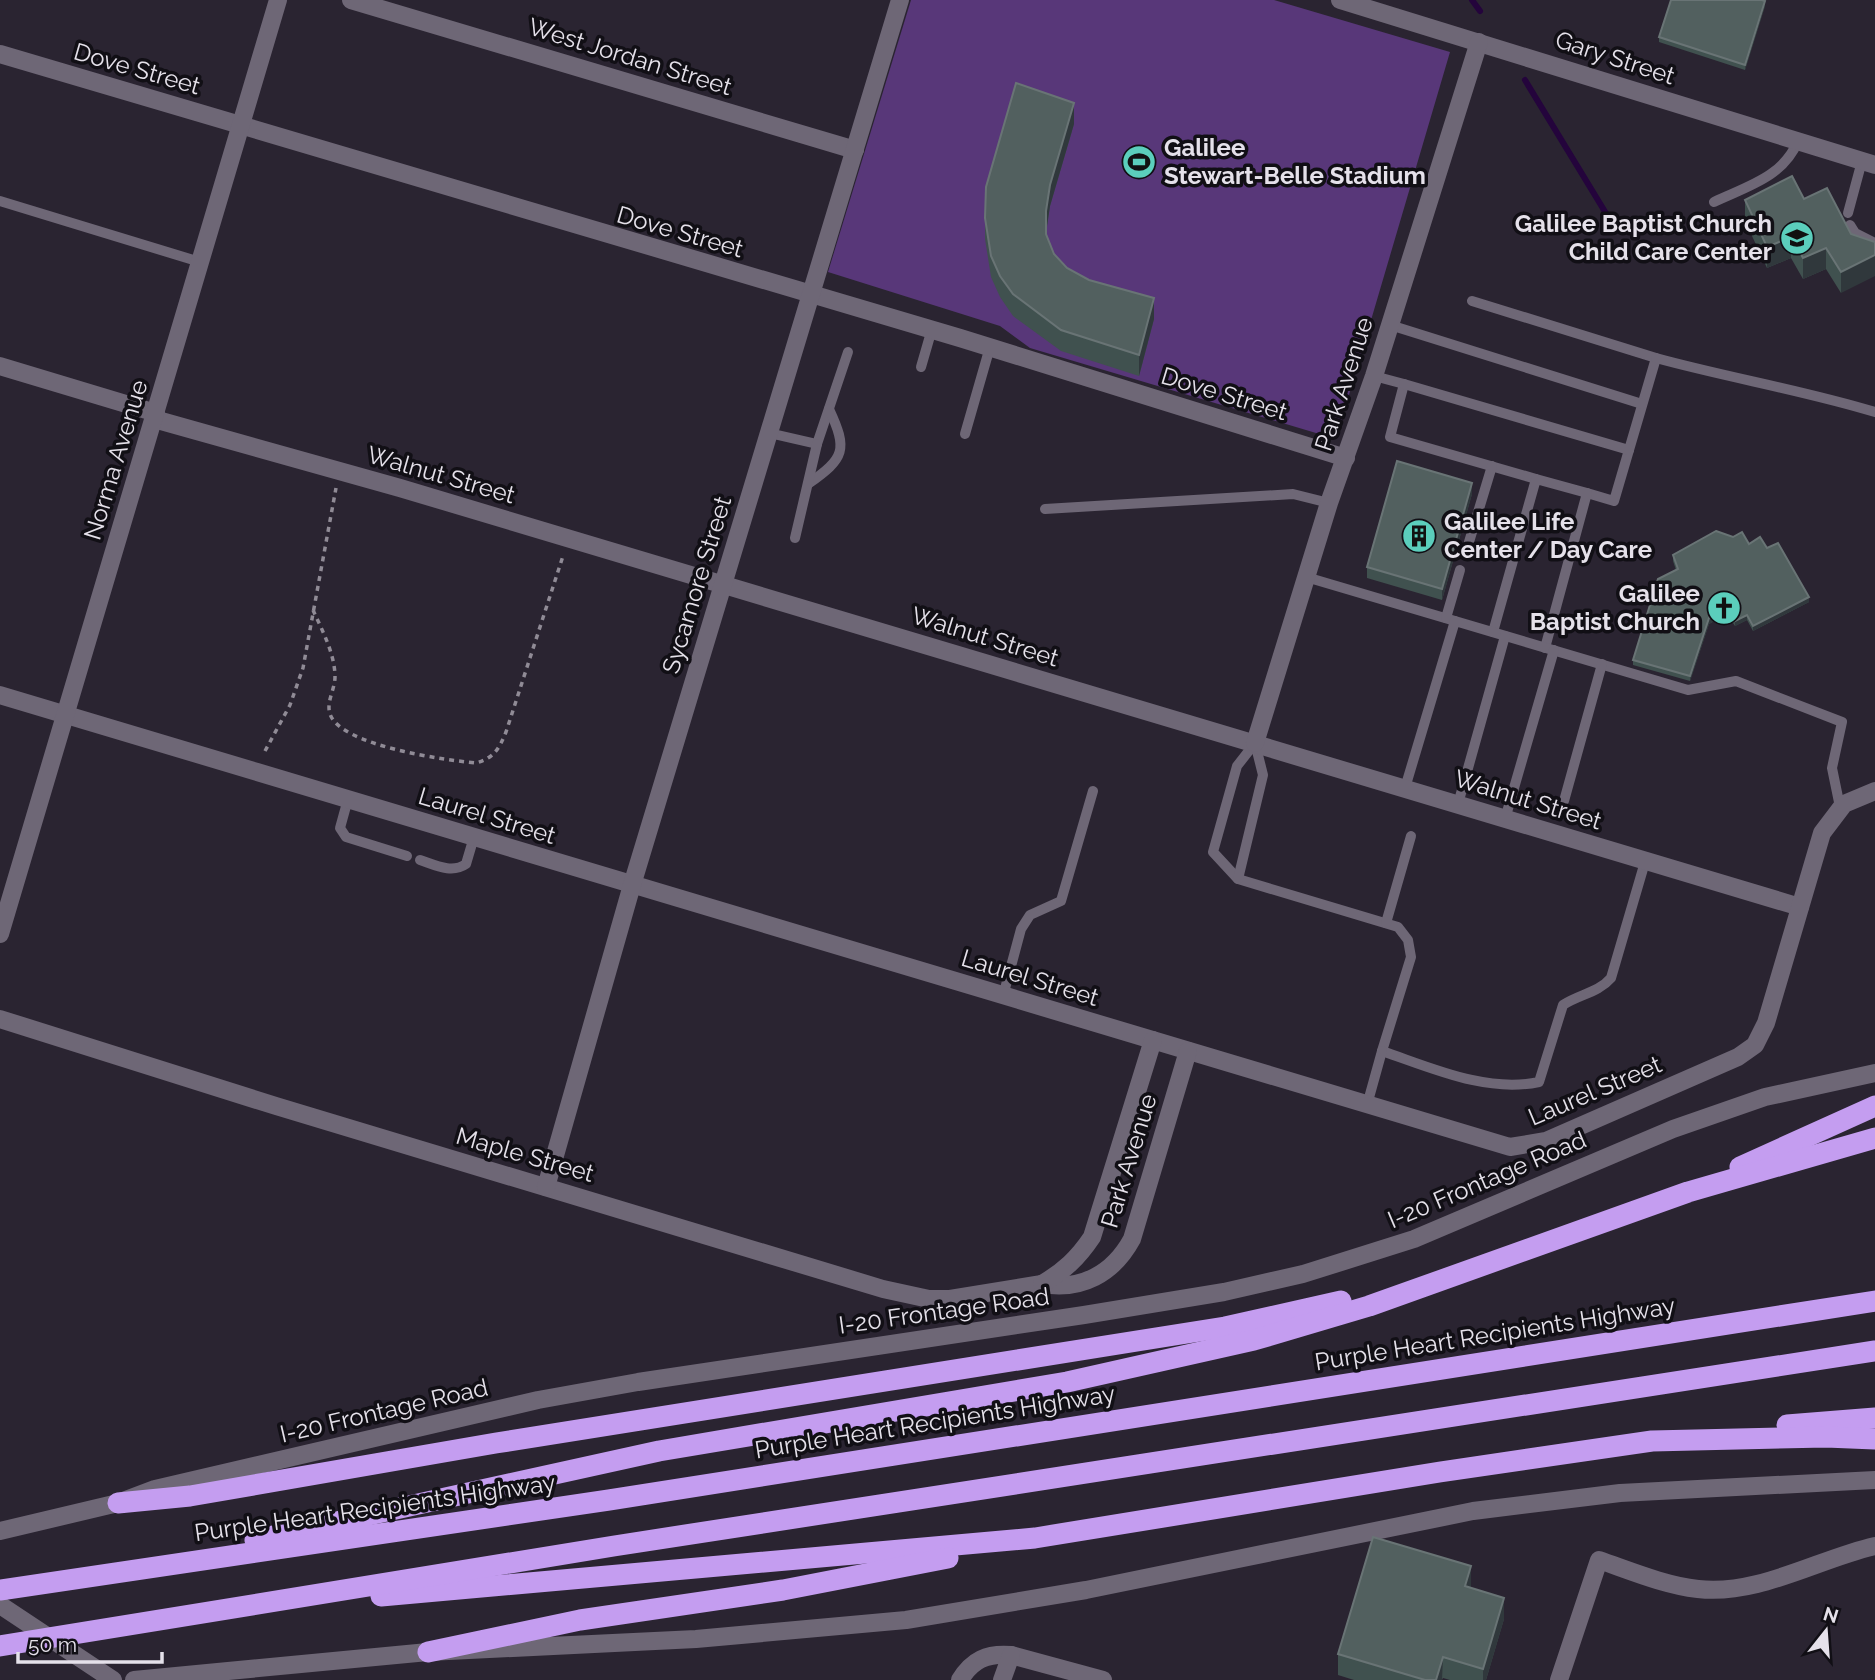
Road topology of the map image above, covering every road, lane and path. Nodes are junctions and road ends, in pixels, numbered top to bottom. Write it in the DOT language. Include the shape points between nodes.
graph roads {
  1 [pos="278,0"];
  2 [pos="351,0"];
  3 [pos="900,0"];
  4 [pos="1340,0"];
  5 [pos="1479,42"];
  6 [pos="0,54"];
  7 [pos="241,124"];
  8 [pos="1798,141"];
  9 [pos="855,150"];
  10 [pos="1869,163"];
  11 [pos="0,201"];
  12 [pos="1714,202"];
  13 [pos="1848,213"];
  14 [pos="1850,225"];
  15 [pos="1875,243"];
  16 [pos="200,262"];
  17 [pos="810,296"];
  18 [pos="1472,300"];
  19 [pos="1390,326"];
  20 [pos="932,330"];
  21 [pos="990,347"];
  22 [pos="848,352"];
  23 [pos="1656,358"];
  24 [pos="0,366"];
  25 [pos="921,367"];
  26 [pos="1374,376"];
  27 [pos="1404,384"];
  28 [pos="1642,404"];
  29 [pos="829,409"];
  30 [pos="1875,412"];
  31 [pos="155,416"];
  32 [pos="769,433"];
  33 [pos="965,434"];
  34 [pos="817,444"];
  35 [pos="1629,450"];
  36 [pos="1346,458"];
  37 [pos="1492,466"];
  38 [pos="1536,479"];
  39 [pos="808,484"];
  40 [pos="337,488"];
  41 [pos="1587,493"];
  42 [pos="1329,503"];
  43 [pos="1045,509"];
  44 [pos="794,538"];
  45 [pos="1469,542"];
  46 [pos="563,555"];
  47 [pos="1460,570"];
  48 [pos="1306,576"];
  49 [pos="724,585"];
  50 [pos="313,610"];
  51 [pos="1450,619"];
  52 [pos="1493,632"];
  53 [pos="1505,636"];
  54 [pos="1550,649"];
  55 [pos="1602,664"];
  56 [pos="0,695"];
  57 [pos="66,715"];
  58 [pos="1255,743"];
  59 [pos="265,751"];
  60 [pos="1405,788"];
  61 [pos="1093,791"];
  62 [pos="1875,791"];
  63 [pos="348,799"];
  64 [pos="1564,801"];
  65 [pos="1458,804"];
  66 [pos="1840,807"];
  67 [pos="1505,819"];
  68 [pos="1411,836"];
  69 [pos="474,837"];
  70 [pos="407,856"];
  71 [pos="420,860"];
  72 [pos="1645,862"];
  73 [pos="1238,879"];
  74 [pos="632,885"];
  75 [pos="1800,907"];
  76 [pos="1386,923"];
  77 [pos="0,934"];
  78 [pos="1003,996"];
  79 [pos="0,1018"];
  80 [pos="1153,1040"];
  81 [pos="1188,1051"];
  82 [pos="1382,1051"];
  83 [pos="1875,1065"];
  84 [pos="1875,1073"];
  85 [pos="1791,1090"];
  86 [pos="1367,1105"];
  87 [pos="1875,1106"];
  88 [pos="1875,1138"];
  89 [pos="546,1187"];
  90 [pos="1688,1192"];
  91 [pos="1452,1275"];
  92 [pos="1042,1284"];
  93 [pos="1875,1301"];
  94 [pos="1875,1350"];
  95 [pos="1875,1418"];
  96 [pos="1705,1438"];
  97 [pos="1875,1440"];
  98 [pos="1875,1482"];
  99 [pos="118,1503"];
  100 [pos="0,1531"];
  101 [pos="1035,1538"];
  102 [pos="1875,1546"];
  103 [pos="75,1579"];
  104 [pos="1,1595"];
  105 [pos="211,1610"];
  106 [pos="0,1646"];
  107 [pos="428,1652"];
  108 [pos="1011,1655"];
  109 [pos="141,1679"];
  110 [pos="113,1680"];
  111 [pos="960,1680"];
  112 [pos="1002,1680"];
  113 [pos="1103,1680"];
  114 [pos="1559,1680"];
  1 -- 7 [label="street, Norma Avenue"];
  2 -- 9 [label="street, West Jordan Street"];
  3 -- 9 [label="street, Sycamore Street"];
  4 -- 5 [label="street, Gary Street"];
  5 -- 8 [label="street, Gary Street"];
  5 -- 19 [label="street, Park Avenue"];
  6 -- 7 [label="street, Dove Street"];
  7 -- 16 [label="street, Norma Avenue"];
  7 -- 17 [label="street, Dove Street"];
  8 -- 10 [label="street, Gary Street"];
  8 -- 12 [label="lane" via="1791,158 1777,172"];
  9 -- 17 [label="street, Sycamore Street"];
  10 -- 13 [label="lane"];
  11 -- 16 [label="lane"];
  14 -- 15 [label="lane" via="1855,233"];
  16 -- 31 [label="street, Norma Avenue"];
  17 -- 20 [label="street, Dove Street"];
  17 -- 32 [label="street, Sycamore Street"];
  18 -- 23 [label="lane"];
  19 -- 26 [label="street, Park Avenue"];
  19 -- 28 [label="lane"];
  20 -- 21 [label="street, Dove Street"];
  20 -- 25 [label="lane"];
  21 -- 33 [label="lane"];
  21 -- 36 [label="street, Dove Street"];
  22 -- 29 [label="lane"];
  23 -- 28 [label="lane"];
  23 -- 30 [label="lane"];
  24 -- 31 [label="street, Walnut Street"];
  26 -- 27 [label="lane"];
  26 -- 36 [label="street, Park Avenue"];
  27 -- 35 [label="lane"];
  27 -- 37 [label="lane" via="1390,437"];
  28 -- 35 [label="lane"];
  29 -- 34 [label="lane"];
  29 -- 39 [label="lane" via="841,434 842,451 835,465"];
  31 -- 49 [label="street, Walnut Street"];
  31 -- 57 [label="street, Norma Avenue"];
  32 -- 34 [label="lane"];
  32 -- 49 [label="street, Sycamore Street"];
  34 -- 39 [label="lane"];
  35 -- 41 [label="lane" via="1614,501"];
  36 -- 42 [label="street, Park Avenue"];
  37 -- 38 [label="lane"];
  37 -- 45 [label="lane"];
  38 -- 41 [label="lane"];
  38 -- 52 [label="lane"];
  39 -- 44 [label="lane"];
  40 -- 50 [label="path"];
  41 -- 54 [label="lane"];
  42 -- 43 [label="lane" via="1293,494"];
  42 -- 48 [label="street, Park Avenue"];
  46 -- 50 [label="path" via="506,732 489,760 476,763 370,741 334,721 329,704 334,665"];
  47 -- 51 [label="lane"];
  48 -- 51 [label="lane"];
  48 -- 58 [label="street, Park Avenue"];
  49 -- 58 [label="street, Walnut Street"];
  49 -- 74 [label="street, Sycamore Street"];
  50 -- 59 [label="path" via="303,668 290,705"];
  51 -- 52 [label="lane"];
  51 -- 60 [label="lane"];
  52 -- 53 [label="lane"];
  53 -- 54 [label="lane"];
  53 -- 65 [label="lane"];
  54 -- 55 [label="lane"];
  54 -- 67 [label="lane"];
  55 -- 64 [label="lane"];
  55 -- 66 [label="lane" via="1688,690 1737,681 1842,722 1832,768"];
  56 -- 57 [label="street, Laurel Street"];
  57 -- 63 [label="street, Laurel Street"];
  57 -- 77 [label="street, Norma Avenue"];
  58 -- 60 [label="street, Walnut Street"];
  58 -- 73 [label="lane" via="1264,775"];
  58 -- 73 [label="lane, Park Avenue" via="1237,766 1213,852"];
  60 -- 65 [label="street, Walnut Street"];
  61 -- 78 [label="lane" via="1061,901 1030,915 1021,929"];
  62 -- 66 [label="street"];
  63 -- 69 [label="street, Laurel Street"];
  63 -- 70 [label="lane" via="340,828 346,838"];
  65 -- 67 [label="street, Walnut Street"];
  66 -- 75 [label="street, Laurel Street" via="1822,833"];
  67 -- 72 [label="street, Walnut Street"];
  68 -- 76 [label="lane"];
  69 -- 71 [label="lane" via="467,864 460,868 451,870"];
  69 -- 74 [label="street, Laurel Street"];
  72 -- 75 [label="street, Walnut Street"];
  72 -- 82 [label="lane" via="1611,978 1600,990 1563,1004 1539,1082 1516,1087 1456,1077"];
  73 -- 76 [label="lane"];
  74 -- 78 [label="street, Laurel Street"];
  74 -- 89 [label="street, Sycamore Street"];
  75 -- 86 [label="street, Laurel Street" via="1766,1023 1755,1045 1738,1057 1527,1146 1500,1146"];
  76 -- 82 [label="lane" via="1398,927 1408,940 1411,957"];
  78 -- 80 [label="street, Laurel Street"];
  79 -- 89 [label="street, Maple Street"];
  80 -- 81 [label="street, Laurel Street"];
  80 -- 92 [label="street, Park Avenue" via="1092,1237 1079,1256"];
  81 -- 86 [label="street, Laurel Street"];
  81 -- 92 [label="street, Park Avenue" via="1126,1251 1107,1271 1083,1283"];
  82 -- 86 [label="lane"];
  83 -- 85 [label="street"];
  84 -- 85 [label="street, I-20 Frontage Road"];
  85 -- 99 [label="street, I-20 Frontage Road" via="1673,1129 1414,1239 1303,1274 1097,1313 538,1400 155,1489"];
  87 -- 90 [label="highway"];
  88 -- 90 [label="highway"];
  89 -- 92 [label="street, Maple Street" via="929,1299"];
  90 -- 91 [label="highway"];
  91 -- 99 [label="highway" via="1225,1327 190,1496"];
  91 -- 103 [label="highway" via="1312,1324 1067,1382 659,1451"];
  93 -- 103 [label="highway, Purple Heart Recipients Highway" via="623,1498"];
  94 -- 105 [label="highway"];
  95 -- 96 [label="highway" via="1755,1427"];
  96 -- 97 [label="highway"];
  96 -- 101 [label="highway" via="1570,1451"];
  98 -- 107 [label="street" via="1620,1493 1473,1511 1086,1590 906,1620 654,1642"];
  99 -- 100 [label="street, I-20 Frontage Road"];
  101 -- 105 [label="highway"];
  101 -- 107 [label="highway" via="898,1569 592,1617"];
  102 -- 114 [label="street" via="1740,1587 1716,1589 1680,1586 1599,1560"];
  103 -- 104 [label="highway, Purple Heart Recipients Highway"];
  104 -- 110 [label="street"];
  105 -- 106 [label="highway"];
  107 -- 109 [label="street"];
  108 -- 111 [label="street" via="980,1658"];
  108 -- 112 [label="street"];
  108 -- 113 [label="street"];
}
